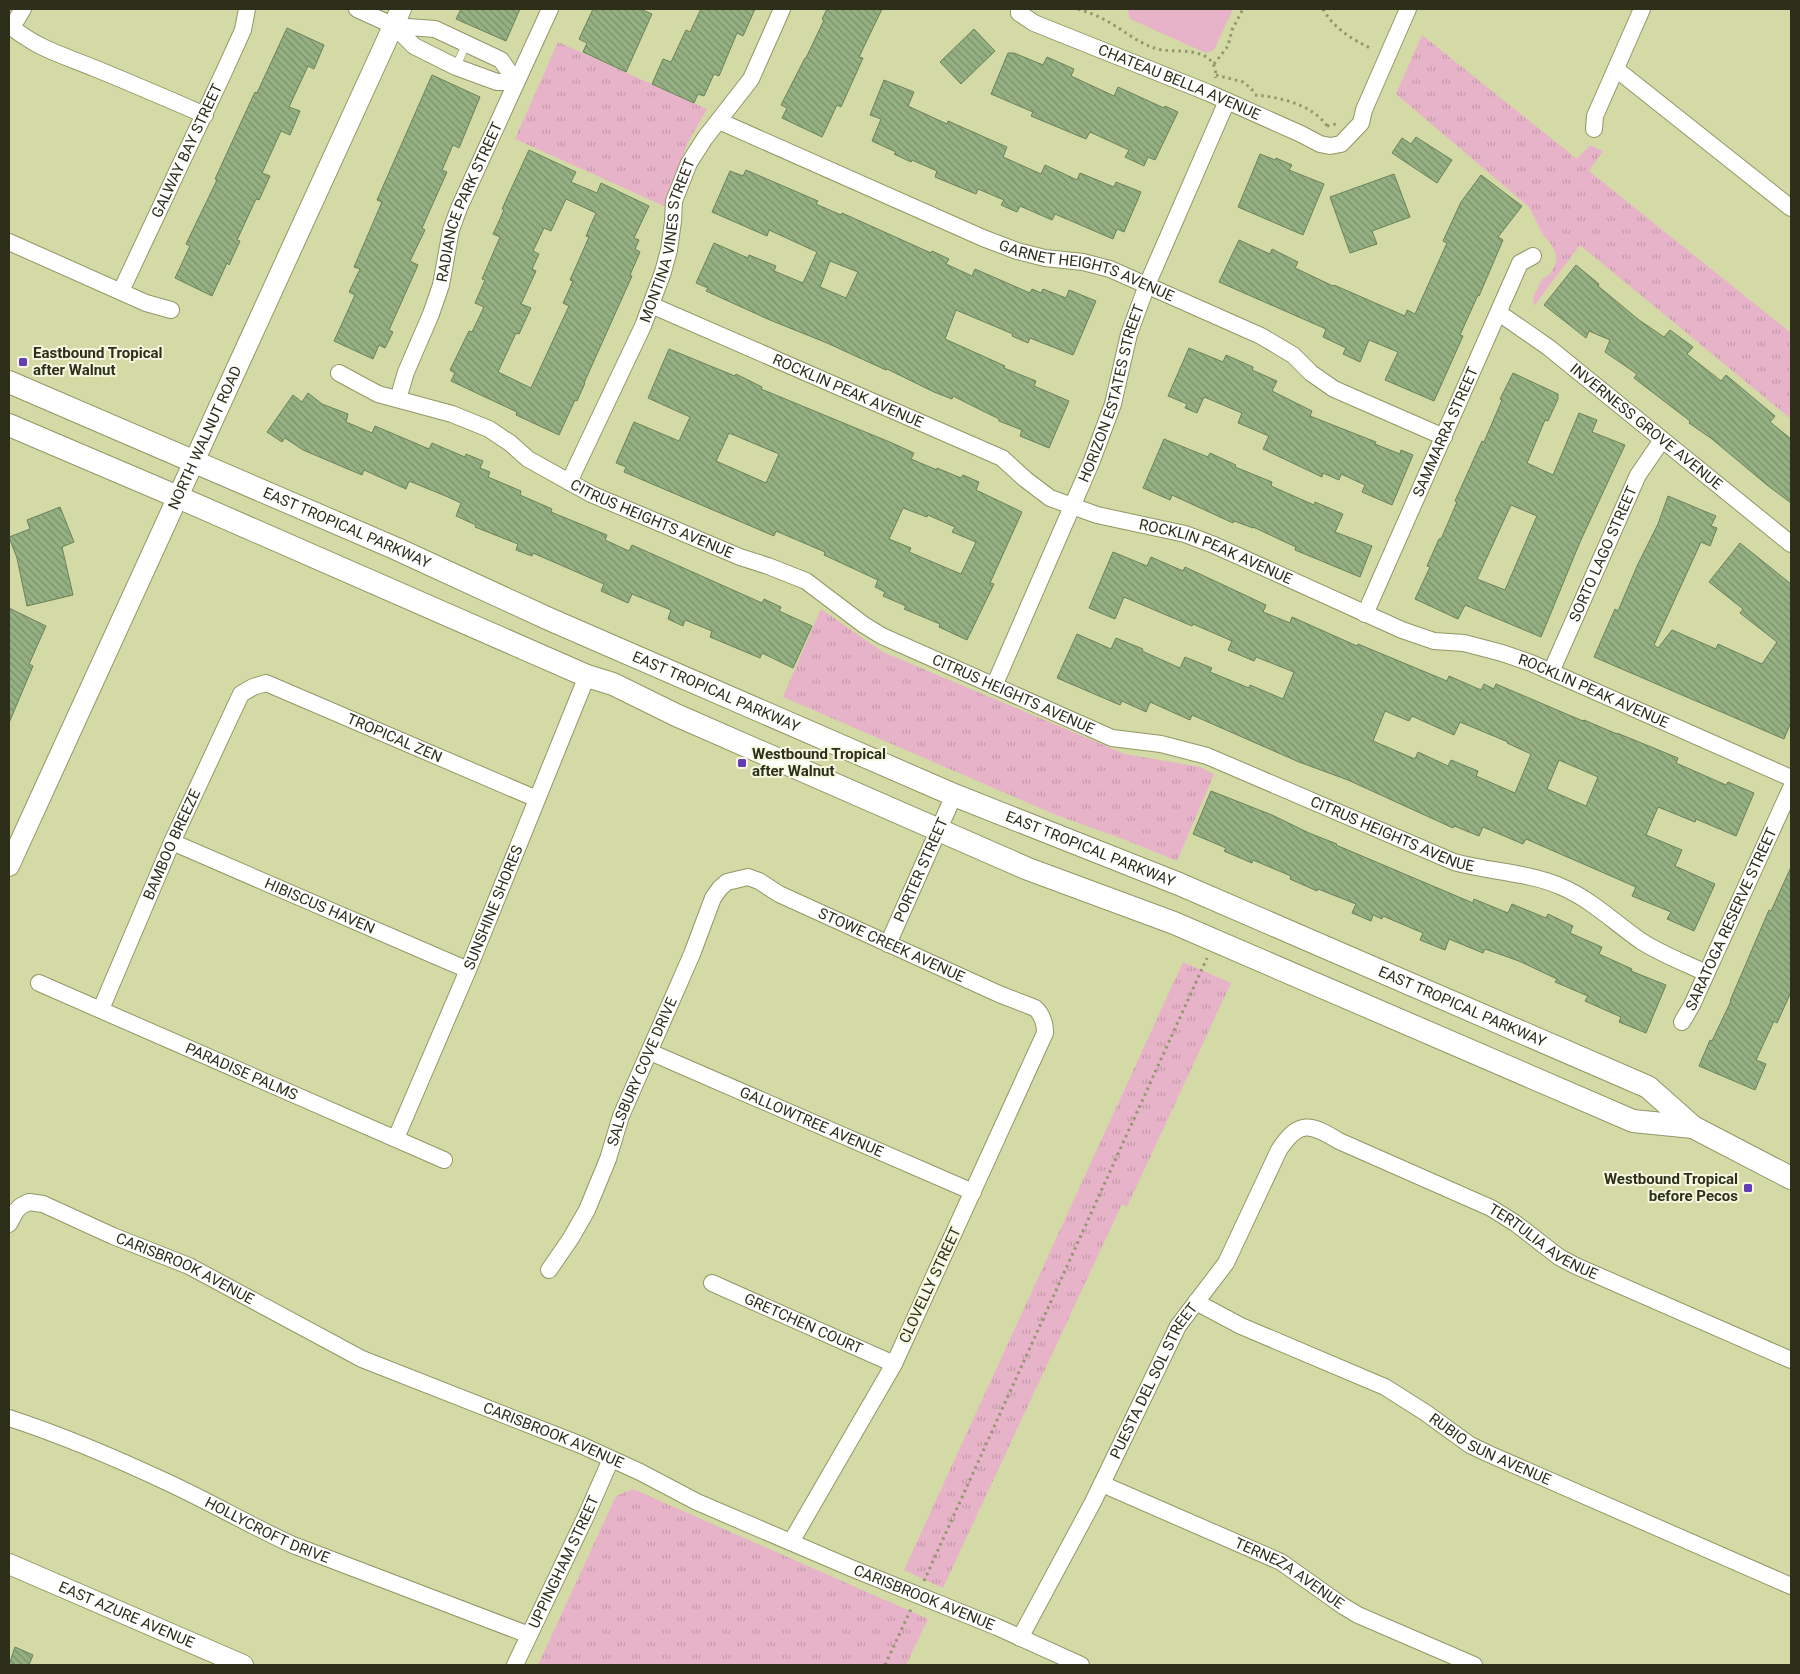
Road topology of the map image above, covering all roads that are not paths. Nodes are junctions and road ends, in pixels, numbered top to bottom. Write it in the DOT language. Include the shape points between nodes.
graph roads {
  1 [pos="23,9"];
  2 [pos="247,9"];
  3 [pos="357,9"];
  4 [pos="550,9"];
  5 [pos="782,9"];
  6 [pos="1408,9"];
  7 [pos="1642,9"];
  8 [pos="1019,11"];
  9 [pos="398,17"];
  10 [pos="10,26"];
  11 [pos="466,44"];
  12 [pos="456,67"];
  13 [pos="1616,69"];
  14 [pos="516,82"];
  15 [pos="1227,101"];
  16 [pos="204,115"];
  17 [pos="718,121"];
  18 [pos="1594,129"];
  19 [pos="1791,208"];
  20 [pos="9,242"];
  21 [pos="1533,256"];
  22 [pos="1147,285"];
  23 [pos="121,291"];
  24 [pos="651,304"];
  25 [pos="172,310"];
  26 [pos="1499,313"];
  27 [pos="339,373"];
  28 [pos="9,382"];
  29 [pos="398,399"];
  30 [pos="9,425"];
  31 [pos="1444,437"];
  32 [pos="1662,440"];
  33 [pos="194,461"];
  34 [pos="569,482"];
  35 [pos="178,497"];
  36 [pos="1073,506"];
  37 [pos="1791,544"];
  38 [pos="1365,614"];
  39 [pos="1551,672"];
  40 [pos="587,676"];
  41 [pos="994,686"];
  42 [pos="253,687"];
  43 [pos="1791,778"];
  44 [pos="1791,788"];
  45 [pos="954,795"];
  46 [pos="537,799"];
  47 [pos="938,830"];
  48 [pos="172,842"];
  49 [pos="9,866"];
  50 [pos="738,878"];
  51 [pos="888,944"];
  52 [pos="468,970"];
  53 [pos="1706,973"];
  54 [pos="39,983"];
  55 [pos="101,1009"];
  56 [pos="1043,1018"];
  57 [pos="1682,1022"];
  58 [pos="650,1052"];
  59 [pos="1693,1128"];
  60 [pos="1296,1130"];
  61 [pos="396,1138"];
  62 [pos="444,1160"];
  63 [pos="1791,1178"];
  64 [pos="973,1192"];
  65 [pos="9,1224"];
  66 [pos="549,1270"];
  67 [pos="712,1283"];
  68 [pos="1196,1302"];
  69 [pos="1791,1360"];
  70 [pos="894,1364"];
  71 [pos="9,1418"];
  72 [pos="611,1459"];
  73 [pos="1102,1484"];
  74 [pos="791,1542"];
  75 [pos="9,1564"];
  76 [pos="1791,1586"];
  77 [pos="530,1635"];
  78 [pos="1020,1638"];
  79 [pos="234,1664"];
  80 [pos="515,1665"];
  81 [pos="1080,1665"];
  82 [pos="1474,1665"];
  1 -- 10 [label="street"];
  2 -- 16 [label="street, GALWAY BAY STREET" via="243,30"];
  3 -- 9 [label="street"];
  4 -- 14 [label="street, RADIANCE PARK STREET"];
  5 -- 17 [label="street, MONTINA VINES STREET" via="751,79"];
  6 -- 15 [label="street, CHATEAU BELLA AVENUE" via="1361,123 1341,144 1320,144"];
  7 -- 13 [label="street"];
  8 -- 15 [label="street, CHATEAU BELLA AVENUE" via="1034,23"];
  9 -- 11 [label="street" via="435,29"];
  9 -- 12 [label="street" via="414,46"];
  9 -- 33 [label="street, NORTH WALNUT ROAD"];
  10 -- 16 [label="street" via="42,48"];
  11 -- 12 [label="lane"];
  11 -- 14 [label="street" via="501,60"];
  12 -- 14 [label="street" via="497,82"];
  13 -- 18 [label="street" via="1595,116"];
  13 -- 19 [label="street"];
  14 -- 29 [label="street, RADIANCE PARK STREET" via="459,208 451,230 441,285"];
  15 -- 22 [label="street, HORIZON ESTATES STREET"];
  16 -- 23 [label="street, GALWAY BAY STREET"];
  17 -- 22 [label="street, GARNET HEIGHTS AVENUE" via="1017,251 1110,269"];
  17 -- 24 [label="street, MONTINA VINES STREET" via="690,163 674,201 669,250"];
  20 -- 23 [label="street"];
  21 -- 26 [label="street, SAMMARRA STREET" via="1520,263"];
  22 -- 31 [label="street, GARNET HEIGHTS AVENUE" via="1261,336 1293,354 1311,373 1334,389"];
  22 -- 36 [label="street, HORIZON ESTATES STREET" via="1129,334 1113,404"];
  23 -- 25 [label="street" via="146,303"];
  24 -- 34 [label="street, MONTINA VINES STREET"];
  24 -- 36 [label="street, ROCKLIN PEAK AVENUE" via="1002,458 1050,498"];
  26 -- 31 [label="street, SAMMARRA STREET"];
  26 -- 32 [label="street, INVERNESS GROVE AVENUE" via="1548,347"];
  27 -- 29 [label="street, CITRUS HEIGHTS AVENUE" via="378,394"];
  28 -- 33 [label="main road, EAST TROPICAL PARKWAY"];
  29 -- 34 [label="street, CITRUS HEIGHTS AVENUE" via="452,414 489,430 528,459"];
  30 -- 35 [label="main road, EAST TROPICAL PARKWAY"];
  31 -- 38 [label="street, SAMMARRA STREET"];
  32 -- 37 [label="street, INVERNESS GROVE AVENUE"];
  32 -- 39 [label="street, SORTO LAGO STREET" via="1638,475"];
  33 -- 35 [label="street, NORTH WALNUT ROAD"];
  33 -- 45 [label="main road, EAST TROPICAL PARKWAY"];
  34 -- 41 [label="street, CITRUS HEIGHTS AVENUE" via="740,558 806,581 882,636"];
  35 -- 40 [label="main road, EAST TROPICAL PARKWAY"];
  35 -- 49 [label="street, NORTH WALNUT ROAD"];
  36 -- 38 [label="street, ROCKLIN PEAK AVENUE" via="1112,519 1185,534"];
  36 -- 41 [label="street, HORIZON ESTATES STREET"];
  38 -- 39 [label="street, ROCKLIN PEAK AVENUE" via="1434,641 1464,643 1502,653"];
  39 -- 43 [label="street, ROCKLIN PEAK AVENUE"];
  40 -- 46 [label="street, SUNSHINE SHORES"];
  40 -- 47 [label="main road, EAST TROPICAL PARKWAY" via="614,684 676,715"];
  41 -- 53 [label="street, CITRUS HEIGHTS AVENUE" via="1112,738 1161,744 1207,756 1454,862 1523,875 1562,887 1604,912 1642,941"];
  42 -- 46 [label="street, TROPICAL ZEN" via="266,683"];
  42 -- 48 [label="street, BAMBOO BREEZE" via="241,694"];
  44 -- 53 [label="street, SARATOGA RESERVE STREET"];
  45 -- 47 [label="street, PORTER STREET"];
  45 -- 59 [label="main road, EAST TROPICAL PARKWAY" via="1179,884 1648,1087"];
  46 -- 52 [label="street, SUNSHINE SHORES"];
  47 -- 51 [label="street, PORTER STREET"];
  47 -- 59 [label="main road, EAST TROPICAL PARKWAY" via="1174,923 1633,1121"];
  48 -- 52 [label="street, HIBISCUS HAVEN"];
  48 -- 55 [label="street, BAMBOO BREEZE"];
  50 -- 51 [label="street, STOWE CREEK AVENUE" via="759,881"];
  50 -- 58 [label="street, SALSBURY COVE DRIVE" via="727,882 713,898"];
  51 -- 56 [label="street, STOWE CREEK AVENUE" via="1036,1008"];
  52 -- 61 [label="street, SUNSHINE SHORES"];
  53 -- 57 [label="street, SARATOGA RESERVE STREET"];
  54 -- 55 [label="street, PARADISE PALMS"];
  55 -- 61 [label="street, PARADISE PALMS"];
  56 -- 64 [label="street, CLOVELLY STREET" via="1045,1033"];
  58 -- 64 [label="street, GALLOWTREE AVENUE"];
  58 -- 66 [label="street, SALSBURY COVE DRIVE" via="621,1116 587,1210"];
  59 -- 63 [label="main road, EAST TROPICAL PARKWAY"];
  60 -- 68 [label="street, PUESTA DEL SOL STREET" via="1279,1150 1226,1263"];
  60 -- 69 [label="street, TERTULIA AVENUE" via="1315,1127 1339,1141 1491,1208 1576,1266"];
  61 -- 62 [label="street, PARADISE PALMS"];
  64 -- 70 [label="street, CLOVELLY STREET"];
  65 -- 72 [label="street, CARISBROOK AVENUE" via="16,1210 29,1202 43,1204 189,1266 362,1358"];
  67 -- 70 [label="street, GRETCHEN COURT"];
  68 -- 73 [label="street, PUESTA DEL SOL STREET" via="1178,1326"];
  68 -- 76 [label="street, RUBIO SUN AVENUE" via="1241,1326 1385,1387 1470,1445"];
  70 -- 74 [label="street, CLOVELLY STREET"];
  71 -- 77 [label="street, HOLLYCROFT DRIVE" via="164,1481 293,1545"];
  72 -- 74 [label="street, CARISBROOK AVENUE" via="696,1502"];
  72 -- 77 [label="street, UPPINGHAM STREET"];
  73 -- 78 [label="street, PUESTA DEL SOL STREET"];
  73 -- 82 [label="street, TERNEZA AVENUE" via="1281,1562 1358,1615"];
  74 -- 78 [label="street, CARISBROOK AVENUE"];
  75 -- 79 [label="street, EAST AZURE AVENUE"];
  77 -- 80 [label="street, UPPINGHAM STREET"];
  78 -- 81 [label="street, CARISBROOK AVENUE"];
}
